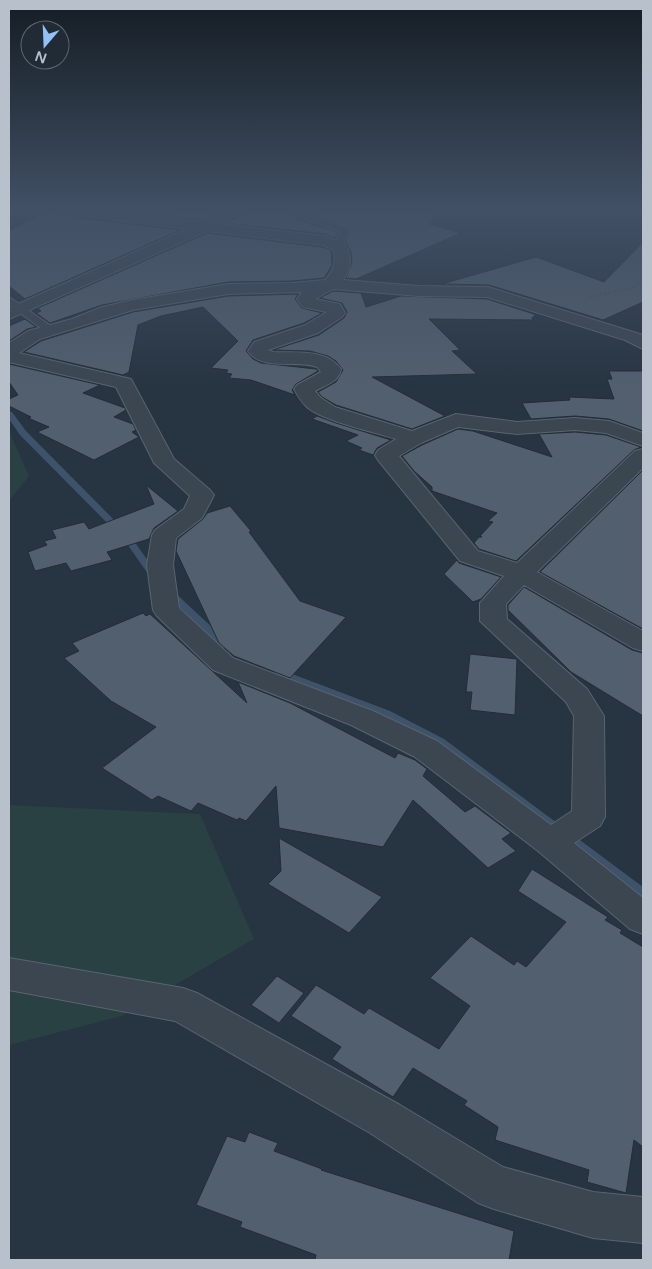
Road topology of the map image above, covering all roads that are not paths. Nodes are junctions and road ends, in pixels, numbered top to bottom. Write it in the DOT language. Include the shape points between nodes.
graph roads {
  1 [pos="102,270"];
  2 [pos="342,270"];
  3 [pos="330,284"];
  4 [pos="12,308"];
  5 [pos="50,330"];
  6 [pos="643,343"];
  7 [pos="9,351"];
  8 [pos="9,356"];
  9 [pos="413,438"];
  10 [pos="643,440"];
  11 [pos="643,456"];
  12 [pos="521,573"];
  13 [pos="643,642"];
  14 [pos="550,842"];
  15 [pos="643,919"];
  16 [pos="9,974"];
  17 [pos="643,1220"];
  1 -- 4 [label="street"];
  2 -- 3 [label="street"];
  3 -- 5 [label="street" via="219,290 133,305"];
  3 -- 6 [label="street" via="418,291 488,292 631,336"];
  3 -- 9 [label="street" via="314,290 306,299 309,303 334,308 336,313 330,319 261,346 257,351 270,356 303,357 327,364 331,369 330,375 304,389 308,398 333,414"];
  4 -- 5 [label="lane"];
  5 -- 7 [label="street" via="34,334"];
  8 -- 14 [label="street" via="124,383 164,463 202,495 194,513 164,536 160,565 166,610 222,664 362,718 426,749"];
  9 -- 10 [label="street" via="456,420 517,428 575,424 609,427"];
  9 -- 12 [label="street" via="386,456 469,556"];
  11 -- 12 [label="street"];
  12 -- 13 [label="street"];
  12 -- 14 [label="street" via="493,603 494,621 576,696 588,716 588,817"];
  14 -- 15 [label="street"];
  16 -- 17 [label="street" via="183,1005 385,1119 494,1187 592,1215"];
}
